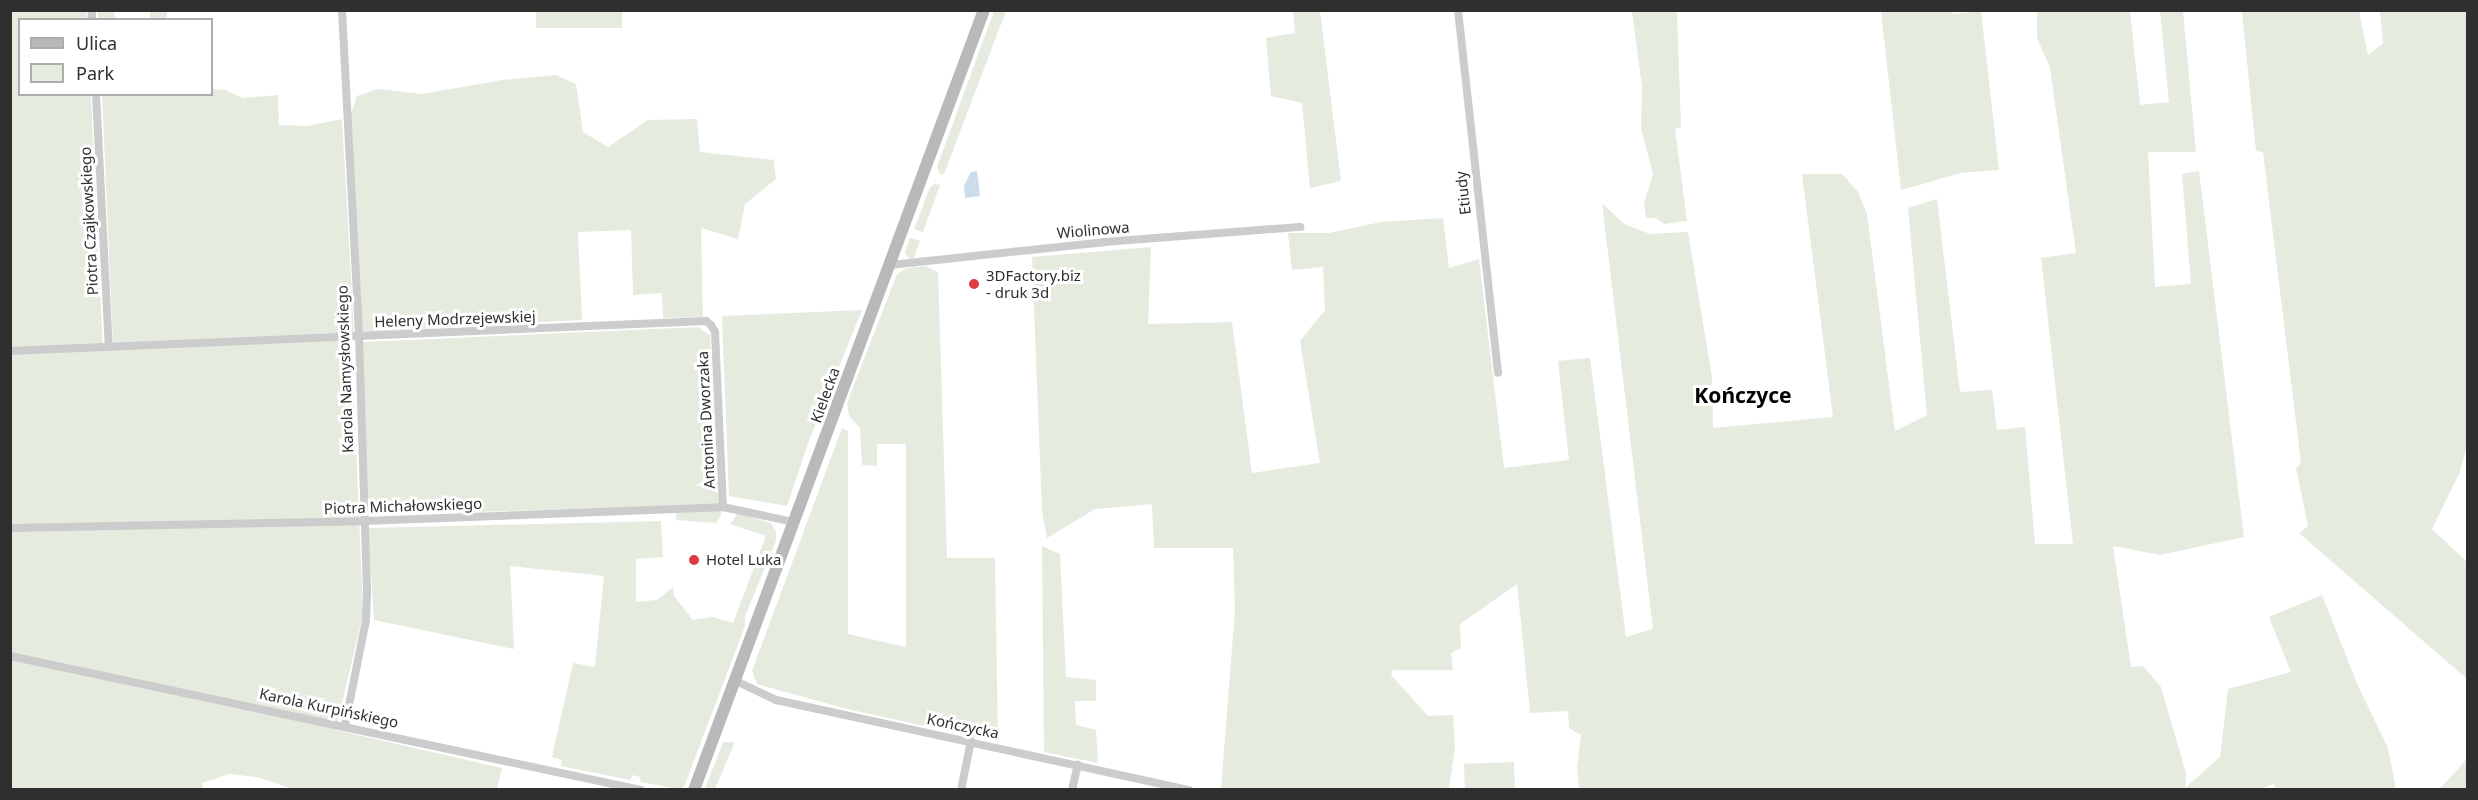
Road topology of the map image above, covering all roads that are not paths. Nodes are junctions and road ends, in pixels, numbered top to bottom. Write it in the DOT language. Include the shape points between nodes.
graph roads {
  1 [pos="342,10"];
  2 [pos="984,10"];
  3 [pos="1458,10"];
  4 [pos="96,96"];
  5 [pos="1300,227"];
  6 [pos="890,265"];
  7 [pos="715,332"];
  8 [pos="359,336"];
  9 [pos="109,347"];
  10 [pos="10,351"];
  11 [pos="1498,373"];
  12 [pos="723,507"];
  13 [pos="364,521"];
  14 [pos="794,522"];
  15 [pos="10,528"];
  16 [pos="10,656"];
  17 [pos="734,680"];
  18 [pos="345,725"];
  19 [pos="971,741"];
  20 [pos="1077,765"];
  21 [pos="641,789"];
  22 [pos="694,789"];
  23 [pos="961,789"];
  24 [pos="1072,789"];
  25 [pos="1189,789"];
  1 -- 8 [label="street, Karola Namysłowskiego"];
  2 -- 6 [label="main road, Kielecka"];
  3 -- 11 [label="street, Etiudy"];
  4 -- 9 [label="street, Piotra Czajkowskiego"];
  5 -- 6 [label="street, Wiolinowa" via="1104,242"];
  6 -- 14 [label="main road, Kielecka"];
  7 -- 8 [label="street, Heleny Modrzejewskiej" via="706,321"];
  7 -- 12 [label="street, Antonina Dworzaka"];
  8 -- 9 [label="street, Heleny Modrzejewskiej"];
  8 -- 13 [label="street, Karola Namysłowskiego"];
  9 -- 10 [label="street, Heleny Modrzejewskiej"];
  12 -- 13 [label="street, Piotra Michałowskiego"];
  12 -- 14 [label="street, Piotra Michałowskiego"];
  13 -- 15 [label="street, Piotra Michałowskiego"];
  13 -- 18 [label="street, Karola Namysłowskiego" via="366,620"];
  14 -- 17 [label="main road, Kielecka"];
  16 -- 18 [label="street, Karola Kurpińskiego"];
  17 -- 19 [label="street, Kończycka" via="776,700"];
  17 -- 22 [label="main road, Kielecka"];
  18 -- 21 [label="street, Karola Kurpińskiego"];
  19 -- 20 [label="street, Kończycka"];
  19 -- 23 [label="street"];
  20 -- 24 [label="street"];
  20 -- 25 [label="street, Kończycka"];
}
